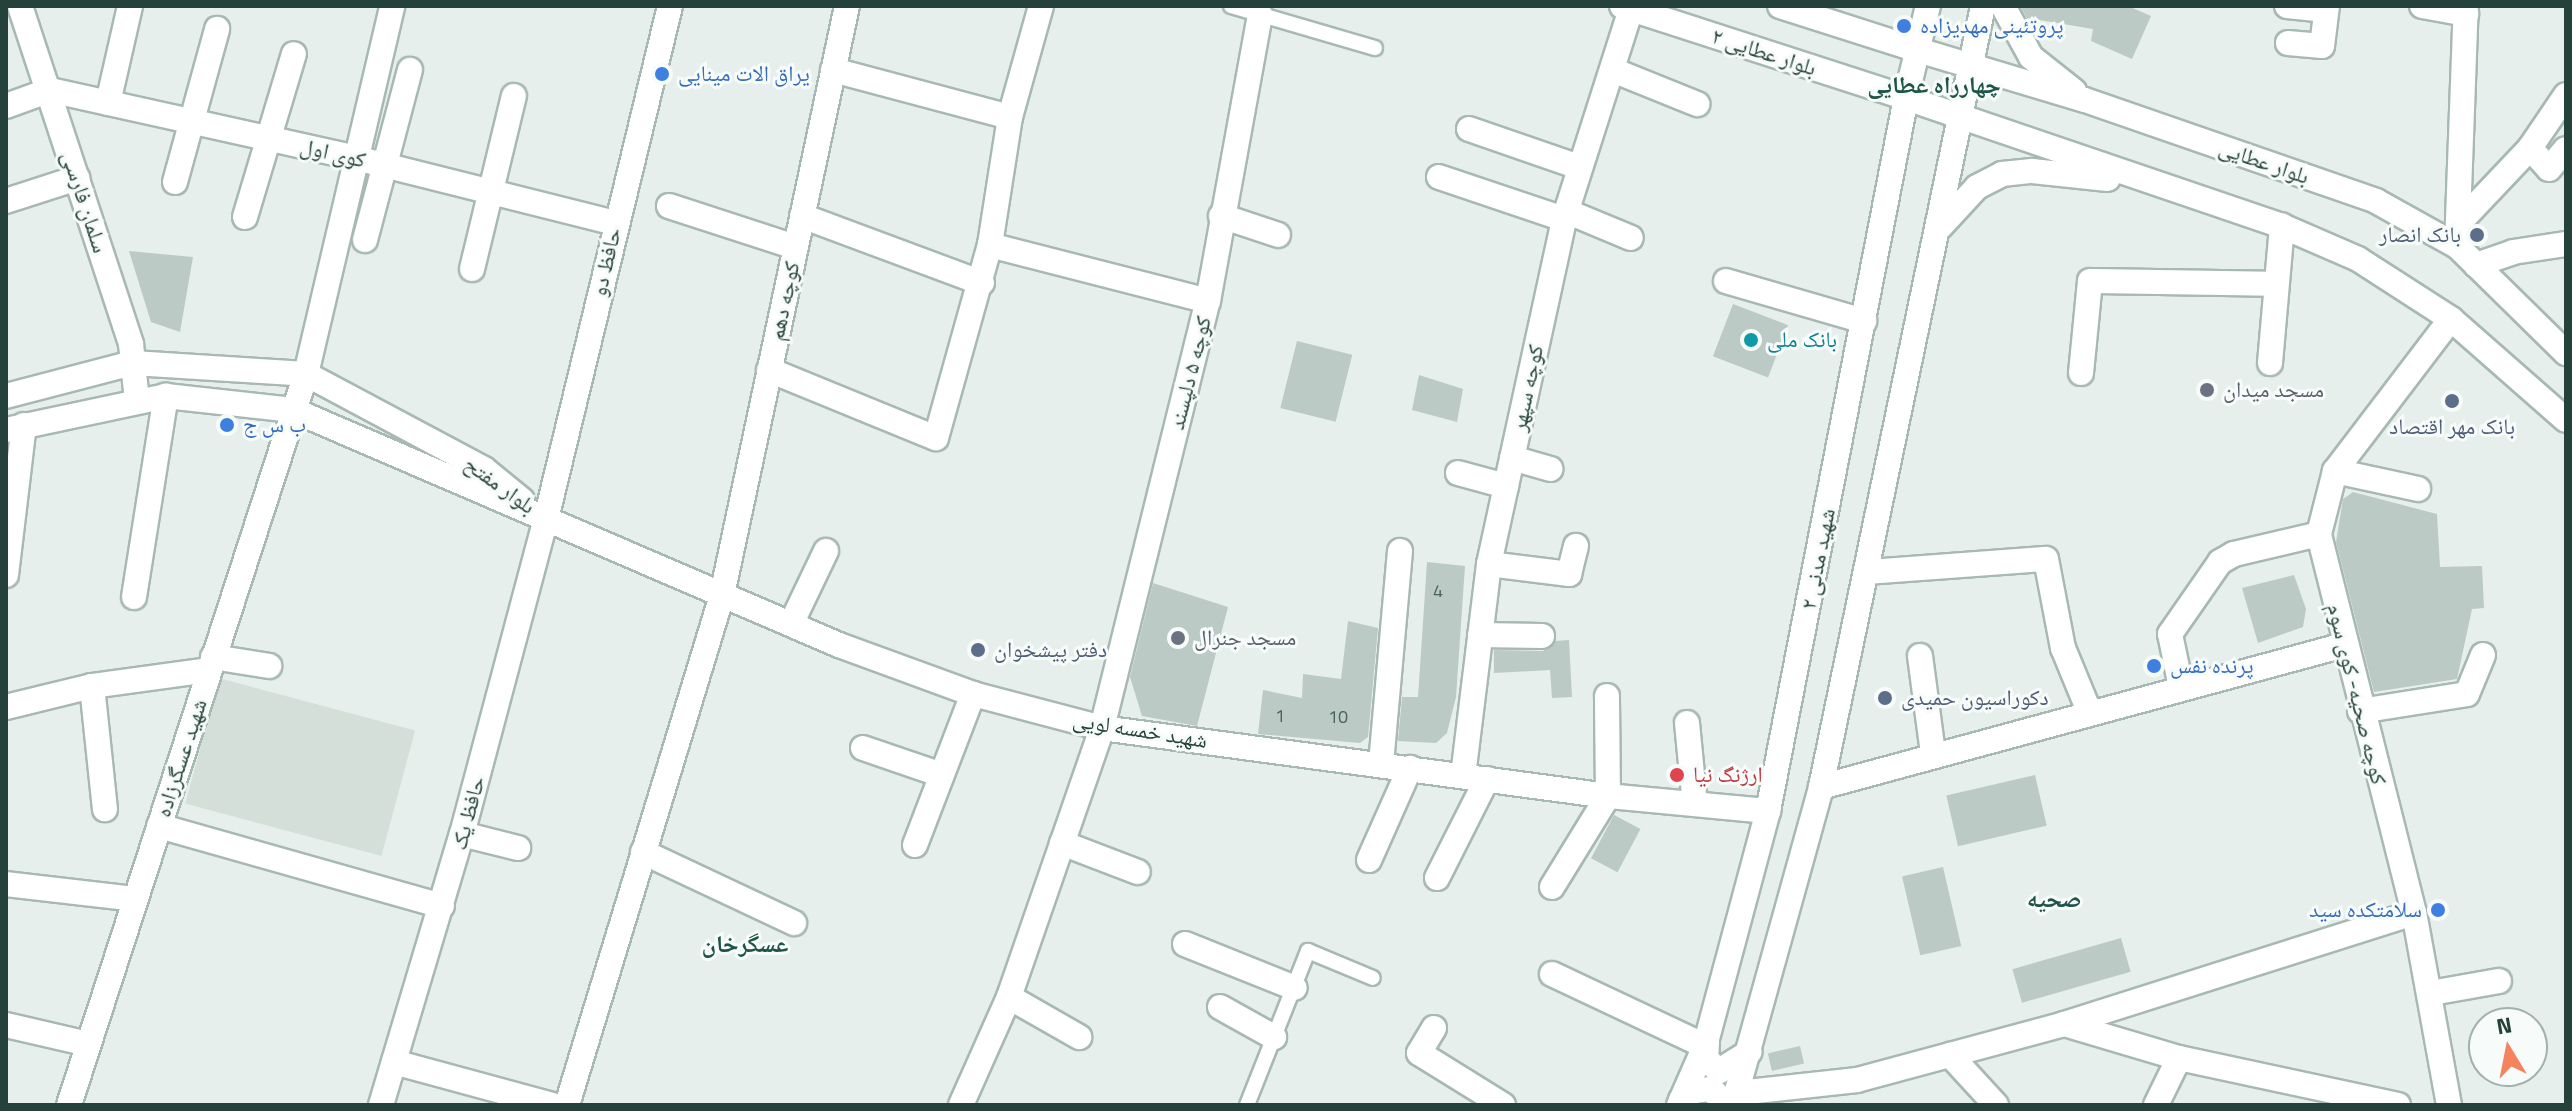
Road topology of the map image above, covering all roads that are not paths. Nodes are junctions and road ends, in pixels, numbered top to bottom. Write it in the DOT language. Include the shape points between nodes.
graph roads {
  1 [pos="20,6"];
  2 [pos="130,6"];
  3 [pos="392,6"];
  4 [pos="670,6"];
  5 [pos="847,6"];
  6 [pos="1041,6"];
  7 [pos="1231,6"];
  8 [pos="1780,6"];
  9 [pos="1928,6"];
  10 [pos="1983,6"];
  11 [pos="2003,6"];
  12 [pos="2287,6"];
  13 [pos="2422,6"];
  14 [pos="1626,8"];
  15 [pos="2327,8"];
  16 [pos="2466,10"];
  17 [pos="1260,15"];
  18 [pos="217,29"];
  19 [pos="2288,43"];
  20 [pos="1375,48"];
  21 [pos="1918,50"];
  22 [pos="294,54"];
  23 [pos="1969,65"];
  24 [pos="410,70"];
  25 [pos="833,70"];
  26 [pos="1613,70"];
  27 [pos="50,90"];
  28 [pos="2566,95"];
  29 [pos="514,96"];
  30 [pos="1906,98"];
  31 [pos="2085,100"];
  32 [pos="108,103"];
  33 [pos="1697,104"];
  34 [pos="6,106"];
  35 [pos="1958,116"];
  36 [pos="1010,117"];
  37 [pos="192,122"];
  38 [pos="1469,129"];
  39 [pos="267,138"];
  40 [pos="2530,148"];
  41 [pos="2566,149"];
  42 [pos="356,158"];
  43 [pos="385,165"];
  44 [pos="1579,167"];
  45 [pos="1439,177"];
  46 [pos="77,178"];
  47 [pos="175,182"];
  48 [pos="2151,184"];
  49 [pos="491,191"];
  50 [pos="6,201"];
  51 [pos="669,206"];
  52 [pos="1565,215"];
  53 [pos="802,216"];
  54 [pos="1221,216"];
  55 [pos="245,217"];
  56 [pos="615,223"];
  57 [pos="2282,226"];
  58 [pos="1940,227"];
  59 [pos="2458,234"];
  60 [pos="1278,235"];
  61 [pos="1631,238"];
  62 [pos="365,240"];
  63 [pos="2566,244"];
  64 [pos="990,245"];
  65 [pos="795,247"];
  66 [pos="2476,265"];
  67 [pos="472,269"];
  68 [pos="1726,281"];
  69 [pos="982,283"];
  70 [pos="2274,284"];
  71 [pos="1208,301"];
  72 [pos="2451,319"];
  73 [pos="1864,321"];
  74 [pos="2566,353"];
  75 [pos="133,363"];
  76 [pos="2270,363"];
  77 [pos="769,370"];
  78 [pos="2081,373"];
  79 [pos="306,374"];
  80 [pos="6,396"];
  81 [pos="166,396"];
  82 [pos="137,401"];
  83 [pos="293,410"];
  84 [pos="2566,420"];
  85 [pos="15,428"];
  86 [pos="1512,458"];
  87 [pos="1550,469"];
  88 [pos="2335,471"];
  89 [pos="1458,473"];
  90 [pos="1506,486"];
  91 [pos="2418,489"];
  92 [pos="546,519"];
  93 [pos="2319,534"];
  94 [pos="1576,546"];
  95 [pos="826,551"];
  96 [pos="1400,551"];
  97 [pos="1489,564"];
  98 [pos="1868,572"];
  99 [pos="6,575"];
  100 [pos="722,595"];
  101 [pos="134,597"];
  102 [pos="791,624"];
  103 [pos="1480,635"];
  104 [pos="1542,636"];
  105 [pos="2344,645"];
  106 [pos="2483,655"];
  107 [pos="1920,656"];
  108 [pos="211,663"];
  109 [pos="269,666"];
  110 [pos="92,686"];
  111 [pos="2181,687"];
  112 [pos="973,694"];
  113 [pos="1607,696"];
  114 [pos="6,707"];
  115 [pos="2089,711"];
  116 [pos="2360,711"];
  117 [pos="1687,723"];
  118 [pos="1102,728"];
  119 [pos="863,748"];
  120 [pos="1933,754"];
  121 [pos="1381,764"];
  122 [pos="1410,768"];
  123 [pos="942,775"];
  124 [pos="1463,776"];
  125 [pos="1487,779"];
  126 [pos="1821,787"];
  127 [pos="1608,796"];
  128 [pos="1695,804"];
  129 [pos="105,809"];
  130 [pos="1768,811"];
  131 [pos="159,826"];
  132 [pos="462,834"];
  133 [pos="1062,843"];
  134 [pos="915,845"];
  135 [pos="518,848"];
  136 [pos="643,852"];
  137 [pos="1369,860"];
  138 [pos="1138,872"];
  139 [pos="1437,878"];
  140 [pos="6,884"];
  141 [pos="1552,887"];
  142 [pos="135,899"];
  143 [pos="442,906"];
  144 [pos="2414,913"];
  145 [pos="794,923"];
  146 [pos="1185,944"];
  147 [pos="1552,974"];
  148 [pos="1373,978"];
  149 [pos="2499,981"];
  150 [pos="1295,988"];
  151 [pos="2431,993"];
  152 [pos="1009,997"];
  153 [pos="1220,1007"];
  154 [pos="2064,1024"];
  155 [pos="6,1025"];
  156 [pos="1434,1028"];
  157 [pos="1079,1037"];
  158 [pos="1274,1037"];
  159 [pos="1706,1041"];
  160 [pos="88,1044"];
  161 [pos="1749,1052"];
  162 [pos="1950,1055"];
  163 [pos="2179,1058"];
  164 [pos="394,1062"];
  165 [pos="1857,1080"];
  166 [pos="2325,1096"];
  167 [pos="1732,1101"];
  168 [pos="1680,1103"];
  169 [pos="69,1105"];
  170 [pos="381,1105"];
  171 [pos="552,1105"];
  172 [pos="567,1105"];
  173 [pos="961,1105"];
  174 [pos="1247,1105"];
  175 [pos="1503,1105"];
  176 [pos="1844,1105"];
  177 [pos="1996,1105"];
  178 [pos="2156,1105"];
  179 [pos="2398,1105"];
  180 [pos="2449,1105"];
  1 -- 27 [label="street, سلمان فارسی"];
  2 -- 32 [label="street"];
  3 -- 42 [label="street, شهید عسگرزاده"];
  4 -- 56 [label="street, حافظ دو"];
  5 -- 25 [label="street, کوچه دهم"];
  6 -- 36 [label="street"];
  7 -- 17 [label="lane"];
  8 -- 21 [label="street"];
  9 -- 21 [label="street, شهید مدنی ۲"];
  10 -- 23 [label="street"];
  11 -- 31 [label="street" via="2031,57"];
  12 -- 15 [label="street"];
  13 -- 16 [label="street"];
  14 -- 26 [label="street, کوچه سپهر"];
  14 -- 30 [label="street, بلوار عطایی ۲"];
  15 -- 19 [label="street" via="2322,46"];
  16 -- 59 [label="street"];
  17 -- 20 [label="lane"];
  17 -- 54 [label="street, کوچه ۵ دلپسند"];
  18 -- 37 [label="street"];
  21 -- 23 [label="street, بلوار عطایی"];
  21 -- 30 [label="street, شهید مدنی ۲"];
  22 -- 39 [label="street"];
  23 -- 31 [label="street, بلوار عطایی"];
  23 -- 35 [label="street"];
  24 -- 43 [label="street"];
  25 -- 36 [label="street"];
  25 -- 53 [label="street, کوچه دهم"];
  26 -- 33 [label="street"];
  26 -- 44 [label="street, کوچه سپهر"];
  27 -- 32 [label="street, کوی اول"];
  27 -- 34 [label="street"];
  27 -- 46 [label="street, سلمان فارسی"];
  28 -- 40 [label="street"];
  29 -- 49 [label="street"];
  30 -- 35 [label="street, بلوار عطایی ۲"];
  30 -- 73 [label="street, شهید مدنی ۲"];
  31 -- 59 [label="street, بلوار عطایی"];
  32 -- 37 [label="street, کوی اول"];
  35 -- 48 [label="street"];
  35 -- 58 [label="street"];
  36 -- 64 [label="street"];
  37 -- 39 [label="street, کوی اول"];
  37 -- 47 [label="street"];
  38 -- 44 [label="street"];
  39 -- 42 [label="street, کوی اول"];
  39 -- 55 [label="street"];
  40 -- 41 [label="street" via="2549,169"];
  40 -- 59 [label="street"];
  42 -- 43 [label="street, کوی اول"];
  42 -- 79 [label="street, شهید عسگرزاده"];
  43 -- 49 [label="street, کوی اول"];
  43 -- 62 [label="street"];
  44 -- 52 [label="street, کوچه سپهر"];
  45 -- 52 [label="street"];
  46 -- 50 [label="street"];
  46 -- 75 [label="street, سلمان فارسی"];
  48 -- 57 [label="street"];
  48 -- 58 [label="street" via="2016,171 1977,187"];
  49 -- 56 [label="street, کوی اول"];
  49 -- 67 [label="street"];
  51 -- 65 [label="street"];
  52 -- 61 [label="street"];
  52 -- 86 [label="street, کوچه سپهر"];
  53 -- 65 [label="street, کوچه دهم"];
  53 -- 69 [label="street"];
  54 -- 60 [label="street"];
  54 -- 71 [label="street, کوچه ۵ دلپسند"];
  56 -- 92 [label="street, حافظ دو"];
  57 -- 70 [label="street"];
  57 -- 72 [label="street" via="2358,259"];
  58 -- 98 [label="street"];
  59 -- 66 [label="street, بلوار عطایی"];
  63 -- 66 [label="street" via="2513,252"];
  64 -- 69 [label="street"];
  64 -- 71 [label="street"];
  65 -- 77 [label="street, کوچه دهم"];
  66 -- 74 [label="street, بلوار عطایی"];
  68 -- 73 [label="street"];
  69 -- 77 [label="street" via="936,438"];
  70 -- 76 [label="street"];
  70 -- 78 [label="street" via="2090,281"];
  71 -- 118 [label="street, کوچه ۵ دلپسند"];
  72 -- 84 [label="street"];
  72 -- 88 [label="street, کوچه صحیه- کوی سوم"];
  73 -- 130 [label="street, شهید مدنی ۲"];
  75 -- 79 [label="street, بلوار مفتح"];
  75 -- 80 [label="street, بلوار مفتح"];
  75 -- 82 [label="street, سلمان فارسی"];
  77 -- 100 [label="street, کوچه دهم"];
  79 -- 83 [label="street, شهید عسگرزاده"];
  79 -- 92 [label="street, بلوار مفتح" via="484,469"];
  81 -- 82 [label="street, بلوار مفتح"];
  81 -- 83 [label="street, بلوار مفتح"];
  81 -- 101 [label="street"];
  82 -- 85 [label="street, بلوار مفتح"];
  83 -- 92 [label="street, بلوار مفتح"];
  83 -- 108 [label="street, شهید عسگرزاده"];
  85 -- 99 [label="street"];
  86 -- 87 [label="street"];
  86 -- 90 [label="street, کوچه سپهر"];
  88 -- 91 [label="street"];
  88 -- 93 [label="street, کوچه صحیه- کوی سوم"];
  89 -- 90 [label="street"];
  90 -- 97 [label="street, کوچه سپهر"];
  92 -- 100 [label="street, شهید خمسه لویی"];
  92 -- 132 [label="street, حافظ یک"];
  93 -- 105 [label="street, کوچه صحیه- کوی سوم"];
  93 -- 111 [label="street" via="2220,562 2170,634"];
  94 -- 97 [label="street" via="1569,574"];
  95 -- 102 [label="street"];
  96 -- 121 [label="street" via="1384,685"];
  97 -- 103 [label="street, کوچه سپهر"];
  98 -- 115 [label="street" via="2046,559 2063,648"];
  98 -- 126 [label="street"];
  100 -- 102 [label="street, شهید خمسه لویی"];
  100 -- 136 [label="street, کوچه دهم"];
  102 -- 112 [label="street, شهید خمسه لویی"];
  103 -- 104 [label="street"];
  103 -- 124 [label="street, کوچه سپهر"];
  105 -- 111 [label="street"];
  105 -- 116 [label="street, کوچه صحیه- کوی سوم"];
  106 -- 116 [label="street" via="2467,694"];
  107 -- 120 [label="street"];
  108 -- 109 [label="street"];
  108 -- 110 [label="street"];
  108 -- 131 [label="street, شهید عسگرزاده"];
  110 -- 114 [label="street"];
  110 -- 129 [label="street"];
  111 -- 115 [label="street"];
  112 -- 118 [label="street, شهید خمسه لویی"];
  112 -- 123 [label="street"];
  113 -- 127 [label="street"];
  115 -- 120 [label="street"];
  116 -- 144 [label="street, کوچه صحیه- کوی سوم"];
  117 -- 128 [label="street"];
  118 -- 121 [label="street, شهید خمسه لویی"];
  118 -- 133 [label="street, کوچه ۵ دلپسند"];
  119 -- 123 [label="street"];
  120 -- 126 [label="street"];
  121 -- 122 [label="street, شهید خمسه لویی"];
  122 -- 124 [label="street, شهید خمسه لویی"];
  122 -- 137 [label="street"];
  123 -- 134 [label="street"];
  124 -- 125 [label="street, شهید خمسه لویی"];
  125 -- 127 [label="street, شهید خمسه لویی"];
  125 -- 139 [label="street"];
  126 -- 161 [label="street"];
  127 -- 128 [label="street, شهید خمسه لویی"];
  127 -- 141 [label="street"];
  128 -- 130 [label="street, شهید خمسه لویی"];
  130 -- 159 [label="street, شهید مدنی ۲"];
  131 -- 142 [label="street, شهید عسگرزاده"];
  131 -- 143 [label="street"];
  132 -- 135 [label="street"];
  132 -- 143 [label="street, حافظ یک"];
  133 -- 138 [label="street"];
  133 -- 152 [label="street, کوچه ۵ دلپسند"];
  136 -- 145 [label="street"];
  136 -- 172 [label="street, کوچه دهم"];
  140 -- 142 [label="street"];
  142 -- 160 [label="street, شهید عسگرزاده"];
  143 -- 164 [label="street, حافظ یک"];
  144 -- 151 [label="street, کوچه صحیه- کوی سوم"];
  144 -- 154 [label="street"];
  146 -- 150 [label="street"];
  147 -- 159 [label="street"];
  148 -- 150 [label="lane" via="1308,951"];
  149 -- 151 [label="street"];
  150 -- 158 [label="lane"];
  151 -- 180 [label="street, کوچه صحیه- کوی سوم"];
  152 -- 157 [label="street"];
  152 -- 173 [label="street, کوچه ۵ دلپسند"];
  153 -- 158 [label="street"];
  154 -- 162 [label="street"];
  154 -- 163 [label="street"];
  155 -- 160 [label="street"];
  156 -- 175 [label="street" via="1419,1053"];
  158 -- 174 [label="lane"];
  159 -- 161 [label="street" via="1706,1059 1715,1070 1728,1069"];
  159 -- 168 [label="street, شهید مدنی ۲"];
  160 -- 169 [label="street, شهید عسگرزاده"];
  161 -- 167 [label="street"];
  162 -- 165 [label="street"];
  162 -- 177 [label="street"];
  163 -- 166 [label="street"];
  163 -- 178 [label="street"];
  164 -- 170 [label="street, حافظ یک"];
  164 -- 171 [label="street"];
  165 -- 167 [label="street"];
  165 -- 176 [label="street"];
  166 -- 179 [label="street"];
  167 -- 168 [label="street" via="1711,1089 1694,1091"];
}
